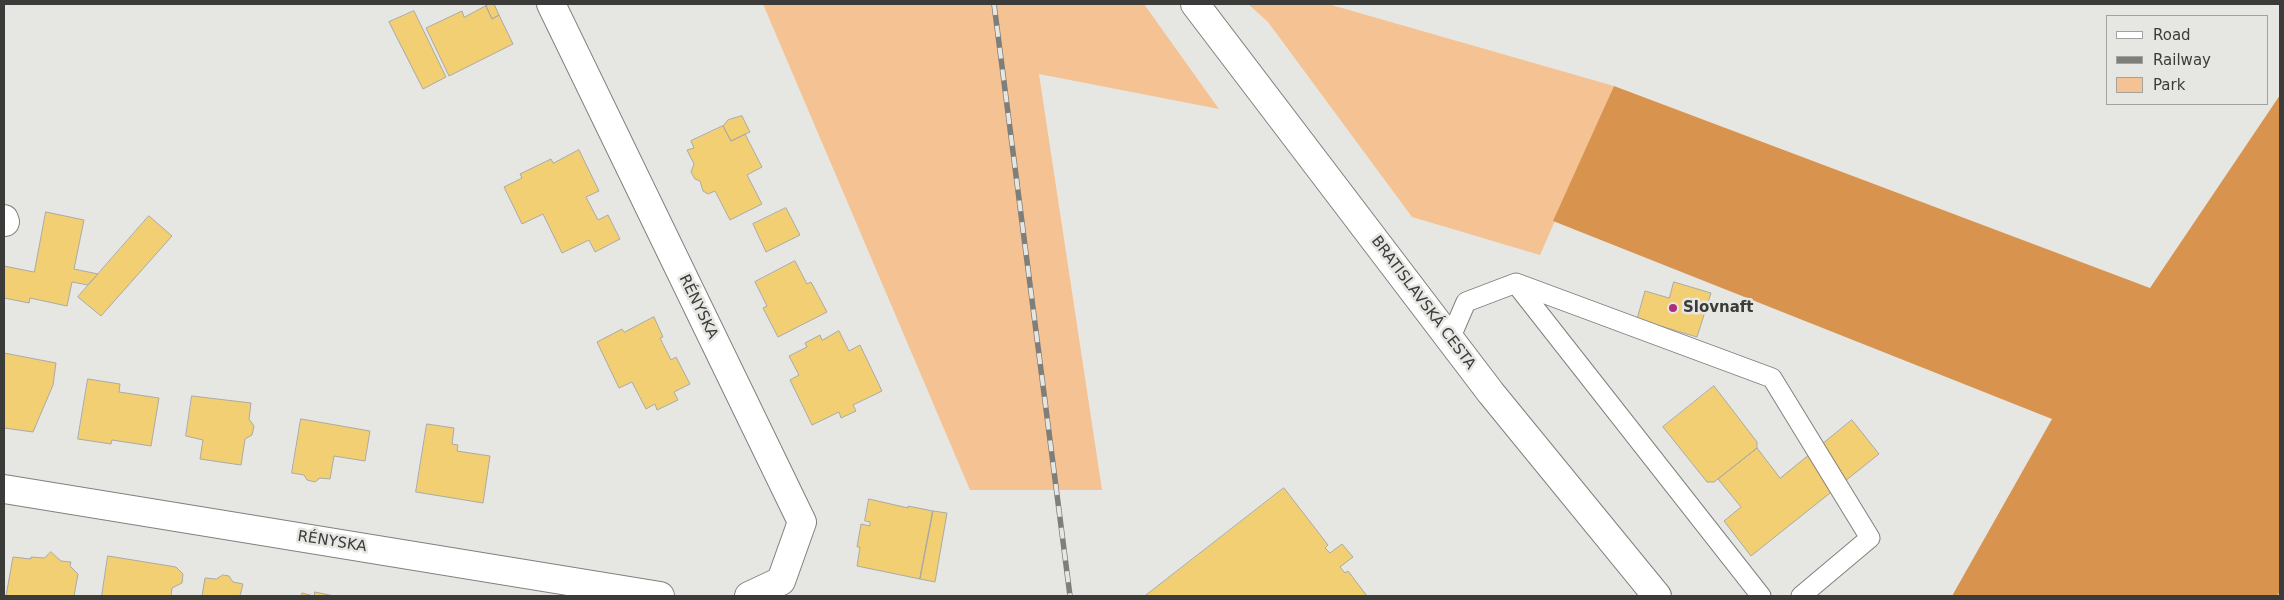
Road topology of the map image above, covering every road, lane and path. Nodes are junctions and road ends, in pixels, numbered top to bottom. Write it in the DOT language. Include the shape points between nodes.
graph roads {
  1 [pos="551,4"];
  2 [pos="1195,4"];
  3 [pos="1516,283"];
  4 [pos="1450,339"];
  5 [pos="4,488"];
  6 [pos="660,596"];
  7 [pos="749,596"];
  8 [pos="1657,596"];
  9 [pos="1761,596"];
  10 [pos="1801,596"];
  1 -- 7 [label="street, RÉNYSKA" via="802,522 780,580"];
  2 -- 4 [label="street, BRATISLAVSKÁ CESTA"];
  3 -- 4 [label="lane" via="1466,302"];
  3 -- 9 [label="lane"];
  3 -- 10 [label="lane" via="1772,378 1870,538"];
  4 -- 8 [label="street, BRATISLAVSKÁ CESTA"];
  5 -- 6 [label="street, RÉNYSKA"];
}
